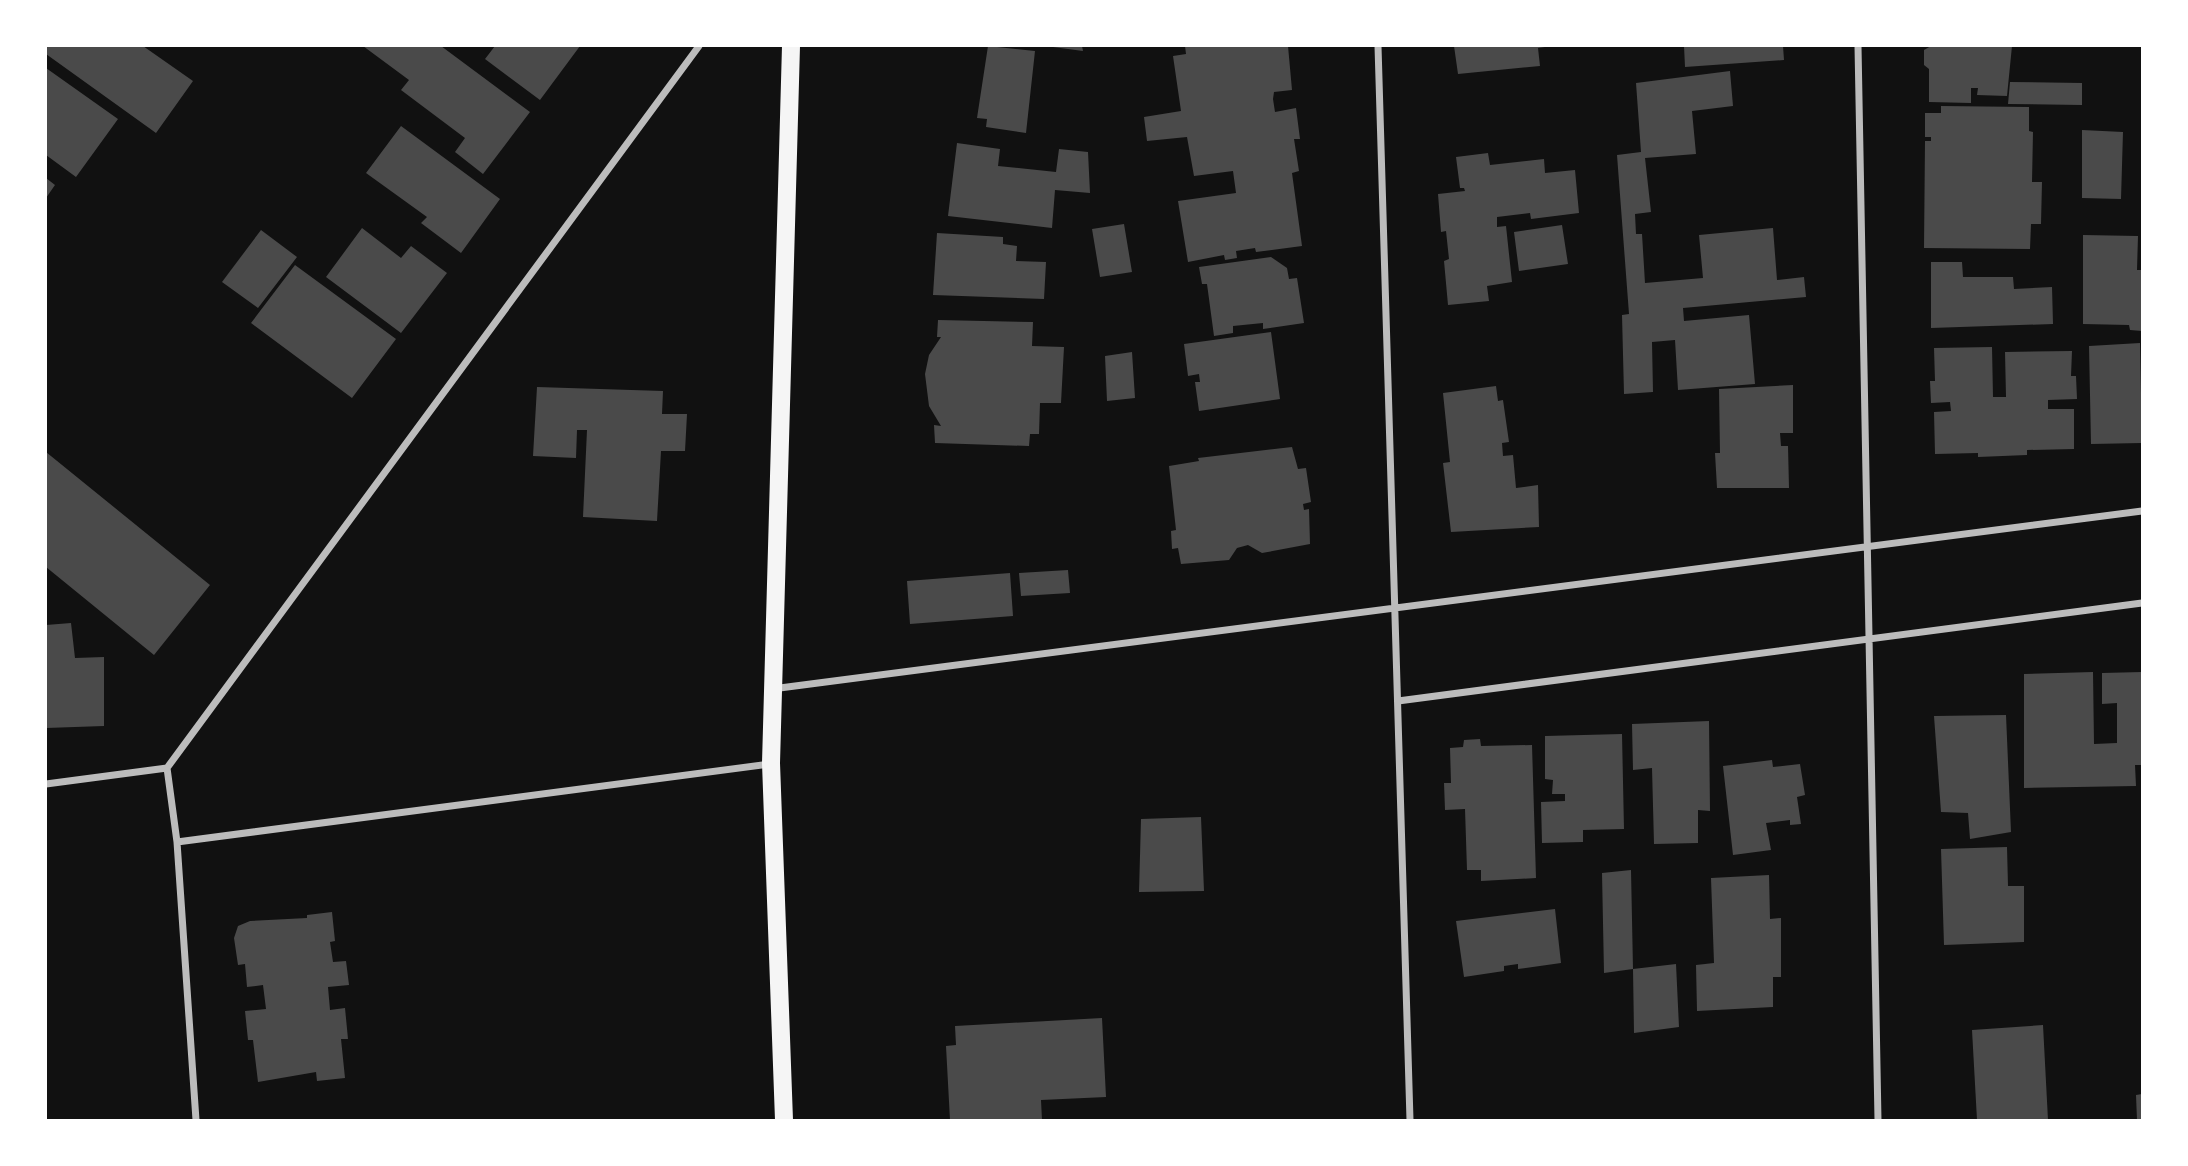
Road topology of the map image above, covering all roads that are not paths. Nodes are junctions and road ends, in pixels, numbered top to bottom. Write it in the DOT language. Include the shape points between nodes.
graph roads {
  1 [pos="699,46"];
  2 [pos="791,46"];
  3 [pos="1378,46"];
  4 [pos="1858,46"];
  5 [pos="2143,511"];
  6 [pos="1867,547"];
  7 [pos="2143,603"];
  8 [pos="1395,608"];
  9 [pos="1869,638"];
  10 [pos="772,689"];
  11 [pos="1398,701"];
  12 [pos="771,764"];
  13 [pos="167,768"];
  14 [pos="46,784"];
  15 [pos="177,842"];
  16 [pos="196,1121"];
  17 [pos="784,1121"];
  18 [pos="1410,1121"];
  19 [pos="1878,1121"];
  1 -- 13 [label="street"];
  2 -- 10 [label="main road"];
  3 -- 8 [label="street"];
  4 -- 6 [label="street"];
  5 -- 6 [label="street"];
  6 -- 8 [label="street"];
  6 -- 9 [label="street"];
  7 -- 9 [label="street"];
  8 -- 10 [label="street"];
  8 -- 11 [label="street"];
  9 -- 11 [label="street"];
  9 -- 19 [label="street"];
  10 -- 12 [label="main road"];
  11 -- 18 [label="street"];
  12 -- 15 [label="street"];
  12 -- 17 [label="main road"];
  13 -- 14 [label="street"];
  13 -- 15 [label="street"];
  15 -- 16 [label="street"];
}
